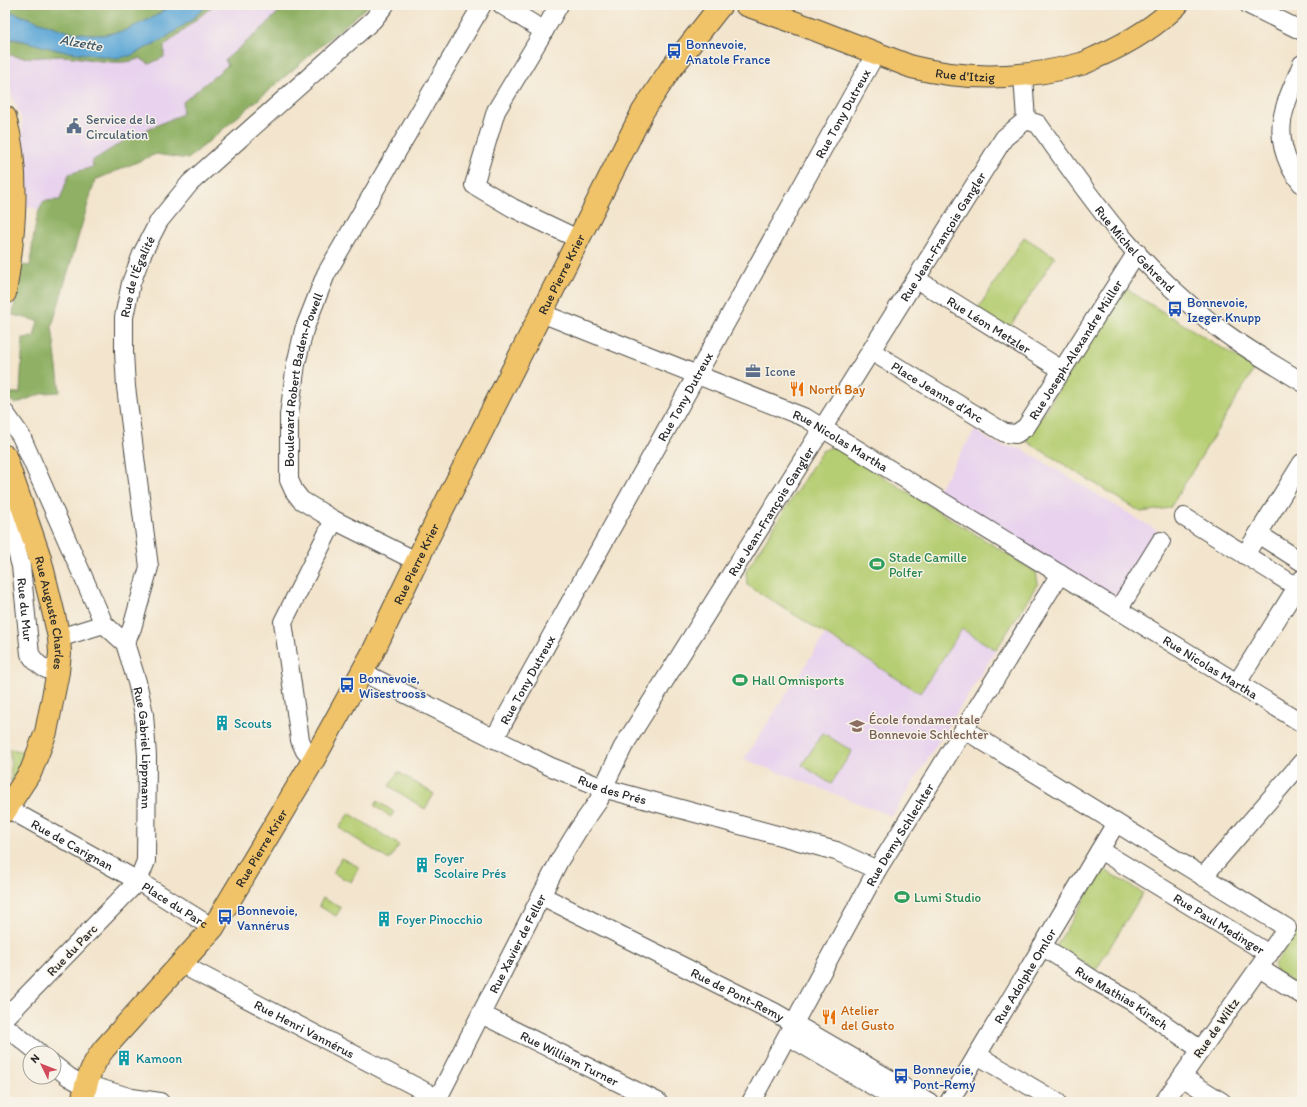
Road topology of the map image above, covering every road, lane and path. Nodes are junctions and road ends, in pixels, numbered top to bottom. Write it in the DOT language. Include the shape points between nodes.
graph roads {
  1 [pos="385,5"];
  2 [pos="482,5"];
  3 [pos="502,5"];
  4 [pos="559,5"];
  5 [pos="721,5"];
  6 [pos="746,5"];
  7 [pos="1177,5"];
  8 [pos="1249,5"];
  9 [pos="544,31"];
  10 [pos="1302,31"];
  11 [pos="876,53"];
  12 [pos="1302,64"];
  13 [pos="1023,76"];
  14 [pos="5,117"];
  15 [pos="1026,120"];
  16 [pos="1302,184"];
  17 [pos="578,239"];
  18 [pos="1136,252"];
  19 [pos="916,279"];
  20 [pos="5,293"];
  21 [pos="541,313"];
  22 [pos="871,351"];
  23 [pos="1062,370"];
  24 [pos="697,375"];
  25 [pos="1302,382"];
  26 [pos="5,413"];
  27 [pos="823,428"];
  28 [pos="1005,433"];
  29 [pos="5,456"];
  30 [pos="1302,463"];
  31 [pos="5,509"];
  32 [pos="1184,517"];
  33 [pos="334,520"];
  34 [pos="1258,534"];
  35 [pos="1161,541"];
  36 [pos="1245,555"];
  37 [pos="418,562"];
  38 [pos="1302,562"];
  39 [pos="1060,574"];
  40 [pos="1299,583"];
  41 [pos="1118,610"];
  42 [pos="104,624"];
  43 [pos="59,638"];
  44 [pos="125,643"];
  45 [pos="58,672"];
  46 [pos="362,672"];
  47 [pos="1237,683"];
  48 [pos="1302,723"];
  49 [pos="965,730"];
  50 [pos="494,739"];
  51 [pos="314,759"];
  52 [pos="1302,762"];
  53 [pos="602,788"];
  54 [pos="6,810"];
  55 [pos="1116,823"];
  56 [pos="1100,850"];
  57 [pos="877,870"];
  58 [pos="1203,877"];
  59 [pos="138,881"];
  60 [pos="542,896"];
  61 [pos="213,928"];
  62 [pos="1042,946"];
  63 [pos="1264,961"];
  64 [pos="183,962"];
  65 [pos="1302,995"];
  66 [pos="481,1014"];
  67 [pos="5,1018"];
  68 [pos="5,1026"];
  69 [pos="791,1030"];
  70 [pos="29,1045"];
  71 [pos="1201,1050"];
  72 [pos="977,1055"];
  73 [pos="62,1071"];
  74 [pos="1182,1077"];
  75 [pos="84,1093"];
  76 [pos="432,1097"];
  77 [pos="160,1102"];
  78 [pos="658,1102"];
  79 [pos="751,1102"];
  80 [pos="900,1102"];
  81 [pos="929,1102"];
  82 [pos="949,1102"];
  83 [pos="1056,1102"];
  84 [pos="1164,1102"];
  85 [pos="1222,1102"];
  1 -- 44 [label="street, Rue de l'Égalité" via="373,20 190,183 159,221 142,254 131,283 124,318 124,352 126,387 149,567 132,628"];
  2 -- 33 [label="street, Boulevard Robert Baden-Powell" via="326,274 304,330 289,415 289,480 301,500"];
  3 -- 9 [label="street"];
  4 -- 9 [label="street"];
  5 -- 17 [label="main road, Rue Pierre Krier" via="670,70 643,111"];
  6 -- 11 [label="main road, Rue d'Itzig"];
  7 -- 13 [label="main road, Rue d'Itzig" via="1122,46 1082,63"];
  8 -- 10 [label="street"];
  9 -- 17 [label="street" via="496,111 474,185 513,208"];
  11 -- 13 [label="main road, Rue d'Itzig" via="895,62 930,72 957,76"];
  11 -- 24 [label="street, Rue Tony Dutreux"];
  12 -- 16 [label="street" via="1285,105 1280,129 1290,166"];
  13 -- 15 [label="street"];
  14 -- 20 [label="main road" via="12,151 14,224"];
  15 -- 18 [label="street, Rue Michel Gehrend" via="1038,124 1101,210"];
  15 -- 19 [label="street, Rue Jean-François Gangler" via="1004,138"];
  17 -- 21 [label="main road, Rue Pierre Krier"];
  18 -- 23 [label="street, Rue Joseph-Alexandre Müller"];
  18 -- 25 [label="street, Rue Michel Gehrend" via="1209,321"];
  19 -- 22 [label="street, Rue Jean-François Gangler"];
  19 -- 23 [label="street, Rue Léon Metzler"];
  21 -- 24 [label="street, Rue Nicolas Martha"];
  21 -- 37 [label="main road, Rue Pierre Krier"];
  22 -- 27 [label="street, Rue Jean-François Gangler"];
  22 -- 28 [label="street, Place Jeanne d'Arc"];
  23 -- 28 [label="street, Rue Joseph-Alexandre Müller" via="1026,427 1016,434"];
  24 -- 27 [label="street, Rue Nicolas Martha" via="806,418"];
  24 -- 50 [label="street, Rue Tony Dutreux"];
  26 -- 42 [label="street" via="21,436"];
  27 -- 39 [label="street, Rue Nicolas Martha"];
  27 -- 53 [label="street, Rue Jean-François Gangler" via="623,747"];
  29 -- 43 [label="main road, Rue Auguste Charles" via="40,558"];
  30 -- 34 [label="street"];
  31 -- 45 [label="street, Rue du Mur" via="21,566 30,654 49,672"];
  32 -- 36 [label="street"];
  33 -- 37 [label="street, Boulevard Robert Baden-Powell"];
  33 -- 51 [label="street" via="283,622 300,740 305,751"];
  34 -- 36 [label="street"];
  34 -- 38 [label="street"];
  35 -- 41 [label="street"];
  36 -- 40 [label="street"];
  37 -- 46 [label="main road, Rue Pierre Krier"];
  39 -- 41 [label="street, Rue Nicolas Martha"];
  39 -- 49 [label="street, Rue Demy Schlechter"];
  40 -- 47 [label="street"];
  41 -- 47 [label="street, Rue Nicolas Martha"];
  42 -- 43 [label="street"];
  42 -- 44 [label="street"];
  43 -- 45 [label="main road, Rue Auguste Charles"];
  44 -- 59 [label="street, Rue Gabriel Lippmann" via="144,714 147,756 146,861"];
  45 -- 54 [label="main road, Rue Auguste Charles" via="46,732 31,771"];
  46 -- 50 [label="street, Rue des Prés"];
  46 -- 51 [label="main road, Rue Pierre Krier"];
  47 -- 48 [label="street, Rue Nicolas Martha"];
  49 -- 55 [label="street, Rue Paul Medinger"];
  49 -- 57 [label="street, Rue Demy Schlechter"];
  50 -- 53 [label="street, Rue des Prés"];
  51 -- 61 [label="main road, Rue Pierre Krier"];
  52 -- 58 [label="street"];
  53 -- 57 [label="street, Rue des Prés" via="836,851"];
  53 -- 60 [label="street, Rue Xavier de Feller" via="599,800 567,849"];
  54 -- 59 [label="street, Rue de Carignan"];
  55 -- 56 [label="street"];
  55 -- 58 [label="street, Rue Paul Medinger"];
  56 -- 62 [label="street, Rue Adolphe Omlor"];
  56 -- 63 [label="street, Rue Paul Medinger"];
  57 -- 69 [label="street, Rue Demy Schlechter"];
  58 -- 63 [label="street, Rue Paul Medinger" via="1287,928"];
  59 -- 61 [label="street, Place du Parc"];
  59 -- 67 [label="street, Rue du Parc"];
  60 -- 66 [label="street, Rue Xavier de Feller"];
  60 -- 69 [label="street, Rue de Pont-Remy"];
  61 -- 64 [label="main road, Rue Pierre Krier"];
  62 -- 71 [label="street, Rue Mathias Kirsch"];
  62 -- 72 [label="street, Rue Adolphe Omlor"];
  63 -- 65 [label="street"];
  63 -- 71 [label="street, Rue de Wiltz"];
  64 -- 75 [label="main road, Rue Pierre Krier" via="94,1062"];
  64 -- 76 [label="street, Rue Henri Vannérus" via="192,970"];
  66 -- 76 [label="street, Rue Xavier de Feller"];
  66 -- 78 [label="street, Rue William Turner"];
  68 -- 70 [label="street"];
  69 -- 79 [label="street, Rue Demy Schlechter"];
  69 -- 80 [label="street, Rue de Pont-Remy"];
  69 -- 81 [label="street, Rue de Pont-Remy"];
  71 -- 74 [label="street, Rue de Wiltz"];
  72 -- 82 [label="street, Rue Adolphe Omlor"];
  72 -- 83 [label="street"];
  73 -- 75 [label="street" via="78,1082"];
  74 -- 84 [label="street, Rue de Wiltz"];
  74 -- 85 [label="street"];
  75 -- 77 [label="street"];
}
